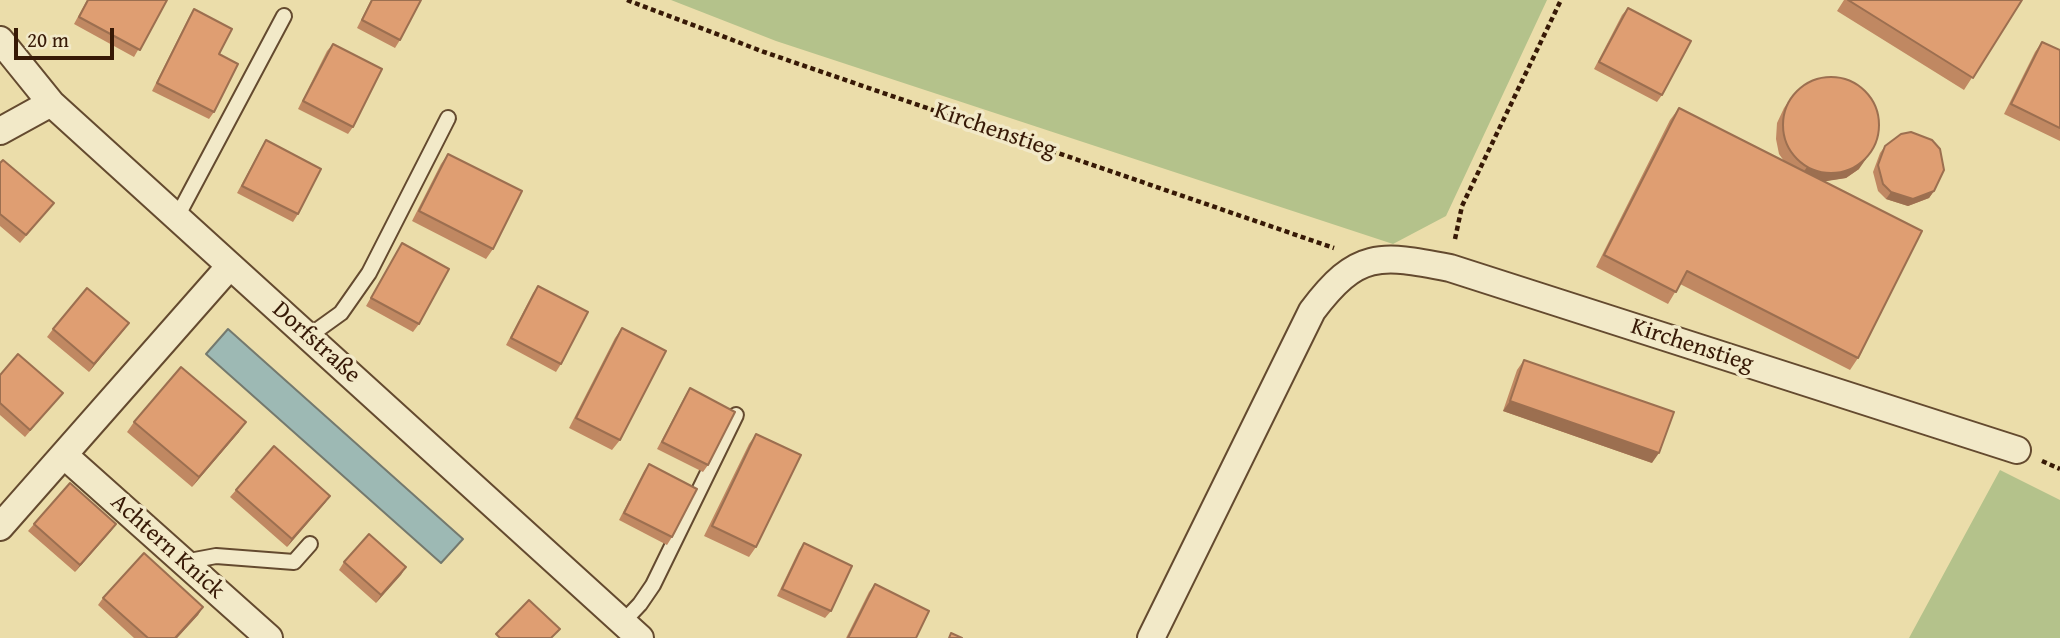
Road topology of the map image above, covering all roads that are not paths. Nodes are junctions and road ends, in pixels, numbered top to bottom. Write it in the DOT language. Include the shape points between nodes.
graph roads {
  1 [pos="284,16"];
  2 [pos="0,40"];
  3 [pos="51,103"];
  4 [pos="448,118"];
  5 [pos="0,131"];
  6 [pos="177,217"];
  7 [pos="229,267"];
  8 [pos="309,335"];
  9 [pos="736,415"];
  10 [pos="2017,450"];
  11 [pos="65,456"];
  12 [pos="0,527"];
  13 [pos="310,544"];
  14 [pos="184,562"];
  15 [pos="632,630"];
  16 [pos="269,638"];
  17 [pos="1151,638"];
  1 -- 6 [label="lane"];
  2 -- 3 [label="street, Dorfstraße"];
  3 -- 5 [label="street"];
  3 -- 6 [label="street, Dorfstraße"];
  4 -- 8 [label="lane" via="369,273 341,313"];
  6 -- 7 [label="street, Dorfstraße"];
  7 -- 8 [label="street, Dorfstraße"];
  7 -- 11 [label="street"];
  8 -- 15 [label="street, Dorfstraße"];
  9 -- 15 [label="lane" via="640,604"];
  10 -- 17 [label="street, Kirchenstieg" via="1450,268 1408,259 1363,262 1334,282 1312,311"];
  11 -- 12 [label="street"];
  11 -- 14 [label="street, Achtern Knick"];
  13 -- 14 [label="lane" via="294,562 216,556"];
  14 -- 16 [label="street, Achtern Knick"];
}
